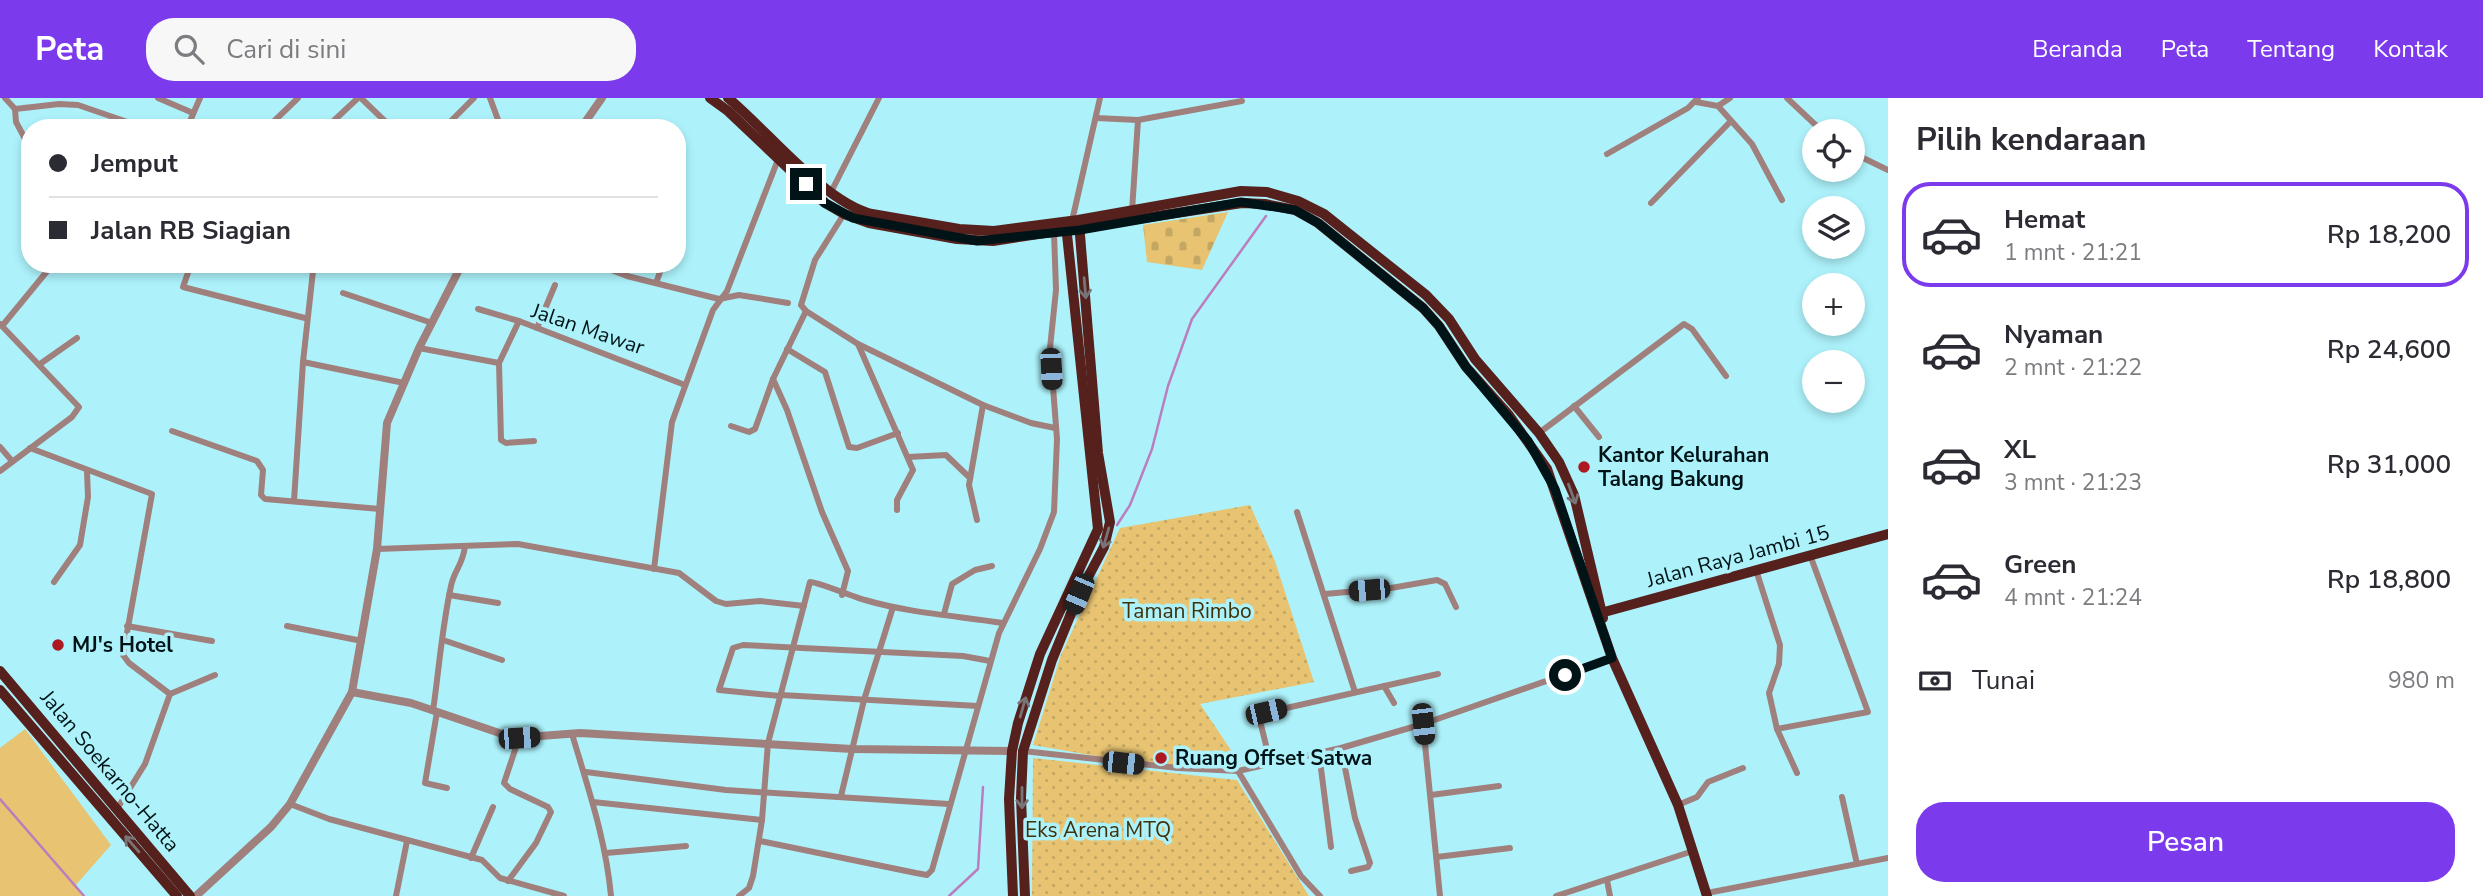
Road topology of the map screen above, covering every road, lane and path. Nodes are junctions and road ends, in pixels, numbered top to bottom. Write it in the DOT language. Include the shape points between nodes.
graph roads {
  1 [pos="5,98"];
  2 [pos="158,98"];
  3 [pos="200,98"];
  4 [pos="298,98"];
  5 [pos="359,98"];
  6 [pos="474,98"];
  7 [pos="490,98"];
  8 [pos="602,98"];
  9 [pos="709,98"];
  10 [pos="728,98"];
  11 [pos="879,98"];
  12 [pos="1100,98"];
  13 [pos="1730,98"];
  14 [pos="1787,98"];
  15 [pos="1697,100"];
  16 [pos="1242,101"];
  17 [pos="1718,106"];
  18 [pos="15,109"];
  19 [pos="193,113"];
  20 [pos="1096,118"];
  21 [pos="118,119"];
  22 [pos="191,119"];
  23 [pos="276,119"];
  24 [pos="336,119"];
  25 [pos="381,119"];
  26 [pos="453,119"];
  27 [pos="498,119"];
  28 [pos="587,119"];
  29 [pos="1809,119"];
  30 [pos="1138,120"];
  31 [pos="1731,121"];
  32 [pos="21,131"];
  33 [pos="1607,154"];
  34 [pos="779,157"];
  35 [pos="1865,159"];
  36 [pos="1888,170"];
  37 [pos="830,194"];
  38 [pos="1782,200"];
  39 [pos="1651,203"];
  40 [pos="1132,211"];
  41 [pos="844,214"];
  42 [pos="1072,225"];
  43 [pos="1054,233"];
  44 [pos="978,236"];
  45 [pos="1343,237"];
  46 [pos="45,273"];
  47 [pos="188,273"];
  48 [pos="314,273"];
  49 [pos="457,273"];
  50 [pos="624,273"];
  51 [pos="660,273"];
  52 [pos="656,283"];
  53 [pos="555,285"];
  54 [pos="343,293"];
  55 [pos="719,299"];
  56 [pos="788,303"];
  57 [pos="478,309"];
  58 [pos="806,310"];
  59 [pos="305,318"];
  60 [pos="519,321"];
  61 [pos="432,323"];
  62 [pos="1,325"];
  63 [pos="537,328"];
  64 [pos="77,338"];
  65 [pos="858,344"];
  66 [pos="419,348"];
  67 [pos="787,349"];
  68 [pos="303,362"];
  69 [pos="499,363"];
  70 [pos="40,364"];
  71 [pos="1726,376"];
  72 [pos="772,379"];
  73 [pos="404,383"];
  74 [pos="685,385"];
  75 [pos="983,405"];
  76 [pos="1574,405"];
  77 [pos="731,426"];
  78 [pos="1055,428"];
  79 [pos="172,431"];
  80 [pos="898,433"];
  81 [pos="1539,433"];
  82 [pos="1599,437"];
  83 [pos="534,441"];
  84 [pos="0,447"];
  85 [pos="30,448"];
  86 [pos="908,457"];
  87 [pos="12,461"];
  88 [pos="0,471"];
  89 [pos="88,472"];
  90 [pos="970,478"];
  91 [pos="294,501"];
  92 [pos="380,509"];
  93 [pos="897,510"];
  94 [pos="1297,512"];
  95 [pos="978,520"];
  96 [pos="1888,534"];
  97 [pos="465,545"];
  98 [pos="377,549"];
  99 [pos="1810,555"];
  100 [pos="992,566"];
  101 [pos="654,569"];
  102 [pos="1756,570"];
  103 [pos="54,582"];
  104 [pos="1325,593"];
  105 [pos="449,595"];
  106 [pos="842,595"];
  107 [pos="498,603"];
  108 [pos="804,606"];
  109 [pos="893,607"];
  110 [pos="1457,607"];
  111 [pos="944,614"];
  112 [pos="1601,617"];
  113 [pos="1003,623"];
  114 [pos="127,626"];
  115 [pos="287,626"];
  116 [pos="443,640"];
  117 [pos="212,641"];
  118 [pos="362,641"];
  119 [pos="790,650"];
  120 [pos="881,653"];
  121 [pos="1040,654"];
  122 [pos="1612,658"];
  123 [pos="502,660"];
  124 [pos="1052,660"];
  125 [pos="990,661"];
  126 [pos="0,671"];
  127 [pos="1438,674"];
  128 [pos="215,675"];
  129 [pos="1384,686"];
  130 [pos="0,690"];
  131 [pos="352,692"];
  132 [pos="1355,692"];
  133 [pos="170,694"];
  134 [pos="780,695"];
  135 [pos="864,700"];
  136 [pos="1394,703"];
  137 [pos="978,706"];
  138 [pos="435,711"];
  139 [pos="1423,724"];
  140 [pos="1777,729"];
  141 [pos="572,734"];
  142 [pos="519,738"];
  143 [pos="768,743"];
  144 [pos="1341,748"];
  145 [pos="852,749"];
  146 [pos="964,751"];
  147 [pos="1018,751"];
  148 [pos="1319,753"];
  149 [pos="1271,765"];
  150 [pos="1743,768"];
  151 [pos="1238,771"];
  152 [pos="586,772"];
  153 [pos="1797,773"];
  154 [pos="1499,786"];
  155 [pos="447,789"];
  156 [pos="765,793"];
  157 [pos="1431,795"];
  158 [pos="841,796"];
  159 [pos="1842,797"];
  160 [pos="593,802"];
  161 [pos="290,804"];
  162 [pos="949,804"];
  163 [pos="1678,805"];
  164 [pos="494,807"];
  165 [pos="116,809"];
  166 [pos="762,820"];
  167 [pos="407,841"];
  168 [pos="760,841"];
  169 [pos="686,846"];
  170 [pos="1331,847"];
  171 [pos="1510,848"];
  172 [pos="1692,851"];
  173 [pos="606,853"];
  174 [pos="1437,856"];
  175 [pos="471,858"];
  176 [pos="1888,858"];
  177 [pos="1857,864"];
  178 [pos="1351,871"];
  179 [pos="1607,880"];
  180 [pos="508,881"];
  181 [pos="1707,895"];
  182 [pos="177,896"];
  183 [pos="190,896"];
  184 [pos="196,896"];
  185 [pos="396,896"];
  186 [pos="564,896"];
  187 [pos="611,896"];
  188 [pos="739,896"];
  189 [pos="1013,896"];
  190 [pos="1026,896"];
  191 [pos="1320,896"];
  192 [pos="1440,896"];
  193 [pos="1556,896"];
  194 [pos="1610,896"];
  1 -- 18 [label="street"];
  2 -- 19 [label="street"];
  3 -- 19 [label="street"];
  4 -- 23 [label="street"];
  5 -- 24 [label="street"];
  5 -- 25 [label="street"];
  6 -- 26 [label="street"];
  7 -- 27 [label="street"];
  8 -- 28 [label="street"];
  9 -- 34 [label="highway"];
  10 -- 37 [label="highway"];
  11 -- 37 [label="street"];
  12 -- 20 [label="street"];
  13 -- 17 [label="street"];
  14 -- 29 [label="street"];
  15 -- 17 [label="street"];
  15 -- 33 [label="street"];
  16 -- 30 [label="street"];
  17 -- 31 [label="street"];
  18 -- 21 [label="street" via="59,104"];
  18 -- 32 [label="street"];
  19 -- 22 [label="street"];
  20 -- 30 [label="street"];
  20 -- 42 [label="street"];
  30 -- 40 [label="street"];
  31 -- 38 [label="street" via="1752,144"];
  31 -- 39 [label="street"];
  34 -- 41 [label="highway" via="825,203"];
  34 -- 55 [label="street" via="727,291"];
  35 -- 36 [label="street"];
  37 -- 44 [label="highway" via="858,211"];
  40 -- 42 [label="highway"];
  40 -- 45 [label="highway" via="1241,191 1267,192 1324,214"];
  41 -- 44 [label="highway" via="869,223"];
  41 -- 58 [label="street" via="815,260 801,305"];
  42 -- 43 [label="highway"];
  42 -- 44 [label="highway"];
  42 -- 45 [label="highway" via="1241,202 1295,210"];
  42 -- 121 [label="highway" via="1098,519 1094,541"];
  42 -- 124 [label="highway, one-way" via="1110,522 1104,547"];
  43 -- 44 [label="highway"];
  43 -- 78 [label="street" via="1056,290 1050,348"];
  45 -- 81 [label="highway" via="1426,295"];
  45 -- 112 [label="highway" via="1423,308 1528,441 1555,489"];
  46 -- 62 [label="street"];
  47 -- 59 [label="street" via="183,287"];
  48 -- 59 [label="street"];
  49 -- 61 [label="street"];
  50 -- 52 [label="street"];
  51 -- 52 [label="street"];
  52 -- 55 [label="street"];
  53 -- 63 [label="street"];
  54 -- 61 [label="street"];
  55 -- 56 [label="street" via="739,295"];
  55 -- 74 [label="street"];
  57 -- 60 [label="street"];
  58 -- 65 [label="street"];
  58 -- 67 [label="street"];
  59 -- 68 [label="street"];
  60 -- 63 [label="street, Jalan Mawar"];
  60 -- 69 [label="street, Jalan Mawar"];
  61 -- 66 [label="street"];
  62 -- 70 [label="street"];
  63 -- 74 [label="street, Jalan Mawar"];
  64 -- 70 [label="street"];
  65 -- 75 [label="street"];
  65 -- 80 [label="street"];
  66 -- 69 [label="street"];
  66 -- 73 [label="street"];
  67 -- 72 [label="street"];
  67 -- 80 [label="street" via="825,372 849,447"];
  68 -- 73 [label="street"];
  68 -- 91 [label="street"];
  69 -- 83 [label="street" via="500,440"];
  70 -- 85 [label="street" via="79,407"];
  71 -- 76 [label="street" via="1684,324"];
  72 -- 77 [label="street" via="754,430"];
  72 -- 106 [label="street" via="848,571"];
  73 -- 92 [label="street" via="387,423"];
  74 -- 101 [label="street" via="666,456"];
  75 -- 78 [label="street"];
  75 -- 90 [label="street"];
  76 -- 81 [label="street"];
  76 -- 82 [label="street"];
  78 -- 113 [label="street" via="1053,516"];
  79 -- 91 [label="street" via="251,457 263,470 262,498"];
  80 -- 86 [label="street"];
  81 -- 112 [label="highway, one-way" via="1574,495"];
  84 -- 87 [label="street"];
  85 -- 87 [label="street"];
  85 -- 89 [label="street"];
  86 -- 90 [label="street" via="946,455"];
  86 -- 93 [label="street" via="913,472 897,500"];
  87 -- 88 [label="street"];
  89 -- 103 [label="street" via="80,545"];
  89 -- 114 [label="street" via="152,494"];
  90 -- 95 [label="street" via="969,492"];
  91 -- 92 [label="street"];
  92 -- 98 [label="street"];
  94 -- 104 [label="street"];
  96 -- 99 [label="highway, Jalan Raya Jambi 15"];
  97 -- 98 [label="street"];
  97 -- 101 [label="street" via="518,544"];
  97 -- 105 [label="street" via="463,564 454,575"];
  98 -- 118 [label="street"];
  99 -- 102 [label="highway, Jalan Raya Jambi 15"];
  99 -- 140 [label="street" via="1868,712"];
  100 -- 111 [label="street" via="952,584"];
  101 -- 108 [label="street" via="679,573 722,603"];
  102 -- 112 [label="highway, Jalan Raya Jambi 15"];
  102 -- 140 [label="street" via="1780,645 1769,693"];
  104 -- 110 [label="street" via="1437,580 1445,584"];
  104 -- 132 [label="street"];
  105 -- 107 [label="street"];
  105 -- 116 [label="street"];
  106 -- 108 [label="street" via="811,581"];
  106 -- 109 [label="street"];
  108 -- 119 [label="street"];
  109 -- 111 [label="street"];
  109 -- 120 [label="street"];
  111 -- 113 [label="street"];
  112 -- 122 [label="highway"];
  113 -- 125 [label="street"];
  114 -- 117 [label="street"];
  114 -- 133 [label="street" via="125,659"];
  115 -- 118 [label="street"];
  116 -- 123 [label="street"];
  116 -- 138 [label="street"];
  118 -- 131 [label="street"];
  119 -- 120 [label="street"];
  119 -- 134 [label="street"];
  119 -- 134 [label="street" via="736,646 718,687 721,691"];
  120 -- 125 [label="street"];
  120 -- 135 [label="street"];
  121 -- 124 [label="highway"];
  147 -- 121 [label="highway, one-way"];
  122 -- 139 [label="street"];
  122 -- 163 [label="highway"];
  124 -- 147 [label="highway"];
  125 -- 137 [label="street"];
  126 -- 165 [label="highway, Jalan Soekarno-Hatta"];
  127 -- 129 [label="street"];
  128 -- 133 [label="street"];
  129 -- 132 [label="street"];
  129 -- 136 [label="street"];
  182 -- 130 [label="highway, Jalan Soekarno-Hatta, one-way"];
  131 -- 138 [label="street"];
  131 -- 161 [label="street"];
  132 -- 149 [label="street" via="1264,713 1261,725"];
  133 -- 165 [label="street" via="145,764"];
  134 -- 135 [label="street"];
  134 -- 143 [label="street"];
  135 -- 137 [label="street"];
  135 -- 145 [label="street"];
  137 -- 146 [label="street"];
  138 -- 142 [label="street"];
  138 -- 155 [label="street" via="425,783"];
  139 -- 144 [label="street"];
  139 -- 157 [label="street"];
  140 -- 153 [label="street"];
  141 -- 142 [label="street"];
  141 -- 143 [label="street"];
  141 -- 152 [label="street"];
  142 -- 180 [label="street" via="504,783 551,810 536,843"];
  143 -- 145 [label="street"];
  143 -- 156 [label="street"];
  144 -- 148 [label="street"];
  144 -- 178 [label="street" via="1355,818 1370,863"];
  145 -- 146 [label="street"];
  145 -- 158 [label="street"];
  146 -- 147 [label="street"];
  146 -- 162 [label="street"];
  147 -- 151 [label="street"];
  147 -- 189 [label="highway" via="1009,799"];
  147 -- 190 [label="highway, one-way"];
  148 -- 149 [label="street"];
  148 -- 170 [label="street"];
  149 -- 151 [label="street"];
  150 -- 163 [label="street" via="1713,779 1697,797"];
  151 -- 191 [label="street" via="1301,876"];
  152 -- 156 [label="street"];
  152 -- 160 [label="street"];
  154 -- 157 [label="street"];
  156 -- 158 [label="street"];
  156 -- 166 [label="street"];
  157 -- 174 [label="street"];
  158 -- 162 [label="street"];
  159 -- 177 [label="street"];
  160 -- 166 [label="street"];
  160 -- 173 [label="street"];
  161 -- 167 [label="street"];
  161 -- 184 [label="street"];
  162 -- 168 [label="street" via="927,875"];
  163 -- 172 [label="highway"];
  164 -- 175 [label="street"];
  165 -- 183 [label="highway, Jalan Soekarno-Hatta"];
  166 -- 168 [label="street"];
  167 -- 175 [label="street"];
  167 -- 185 [label="street"];
  168 -- 188 [label="street" via="749,888"];
  169 -- 173 [label="street"];
  171 -- 174 [label="street"];
  172 -- 179 [label="street"];
  172 -- 181 [label="highway"];
  173 -- 187 [label="street"];
  174 -- 192 [label="street"];
  175 -- 180 [label="street" via="487,862 495,874"];
  176 -- 177 [label="street"];
  177 -- 181 [label="street"];
  179 -- 193 [label="street"];
  179 -- 194 [label="street"];
  180 -- 186 [label="street"];
}
